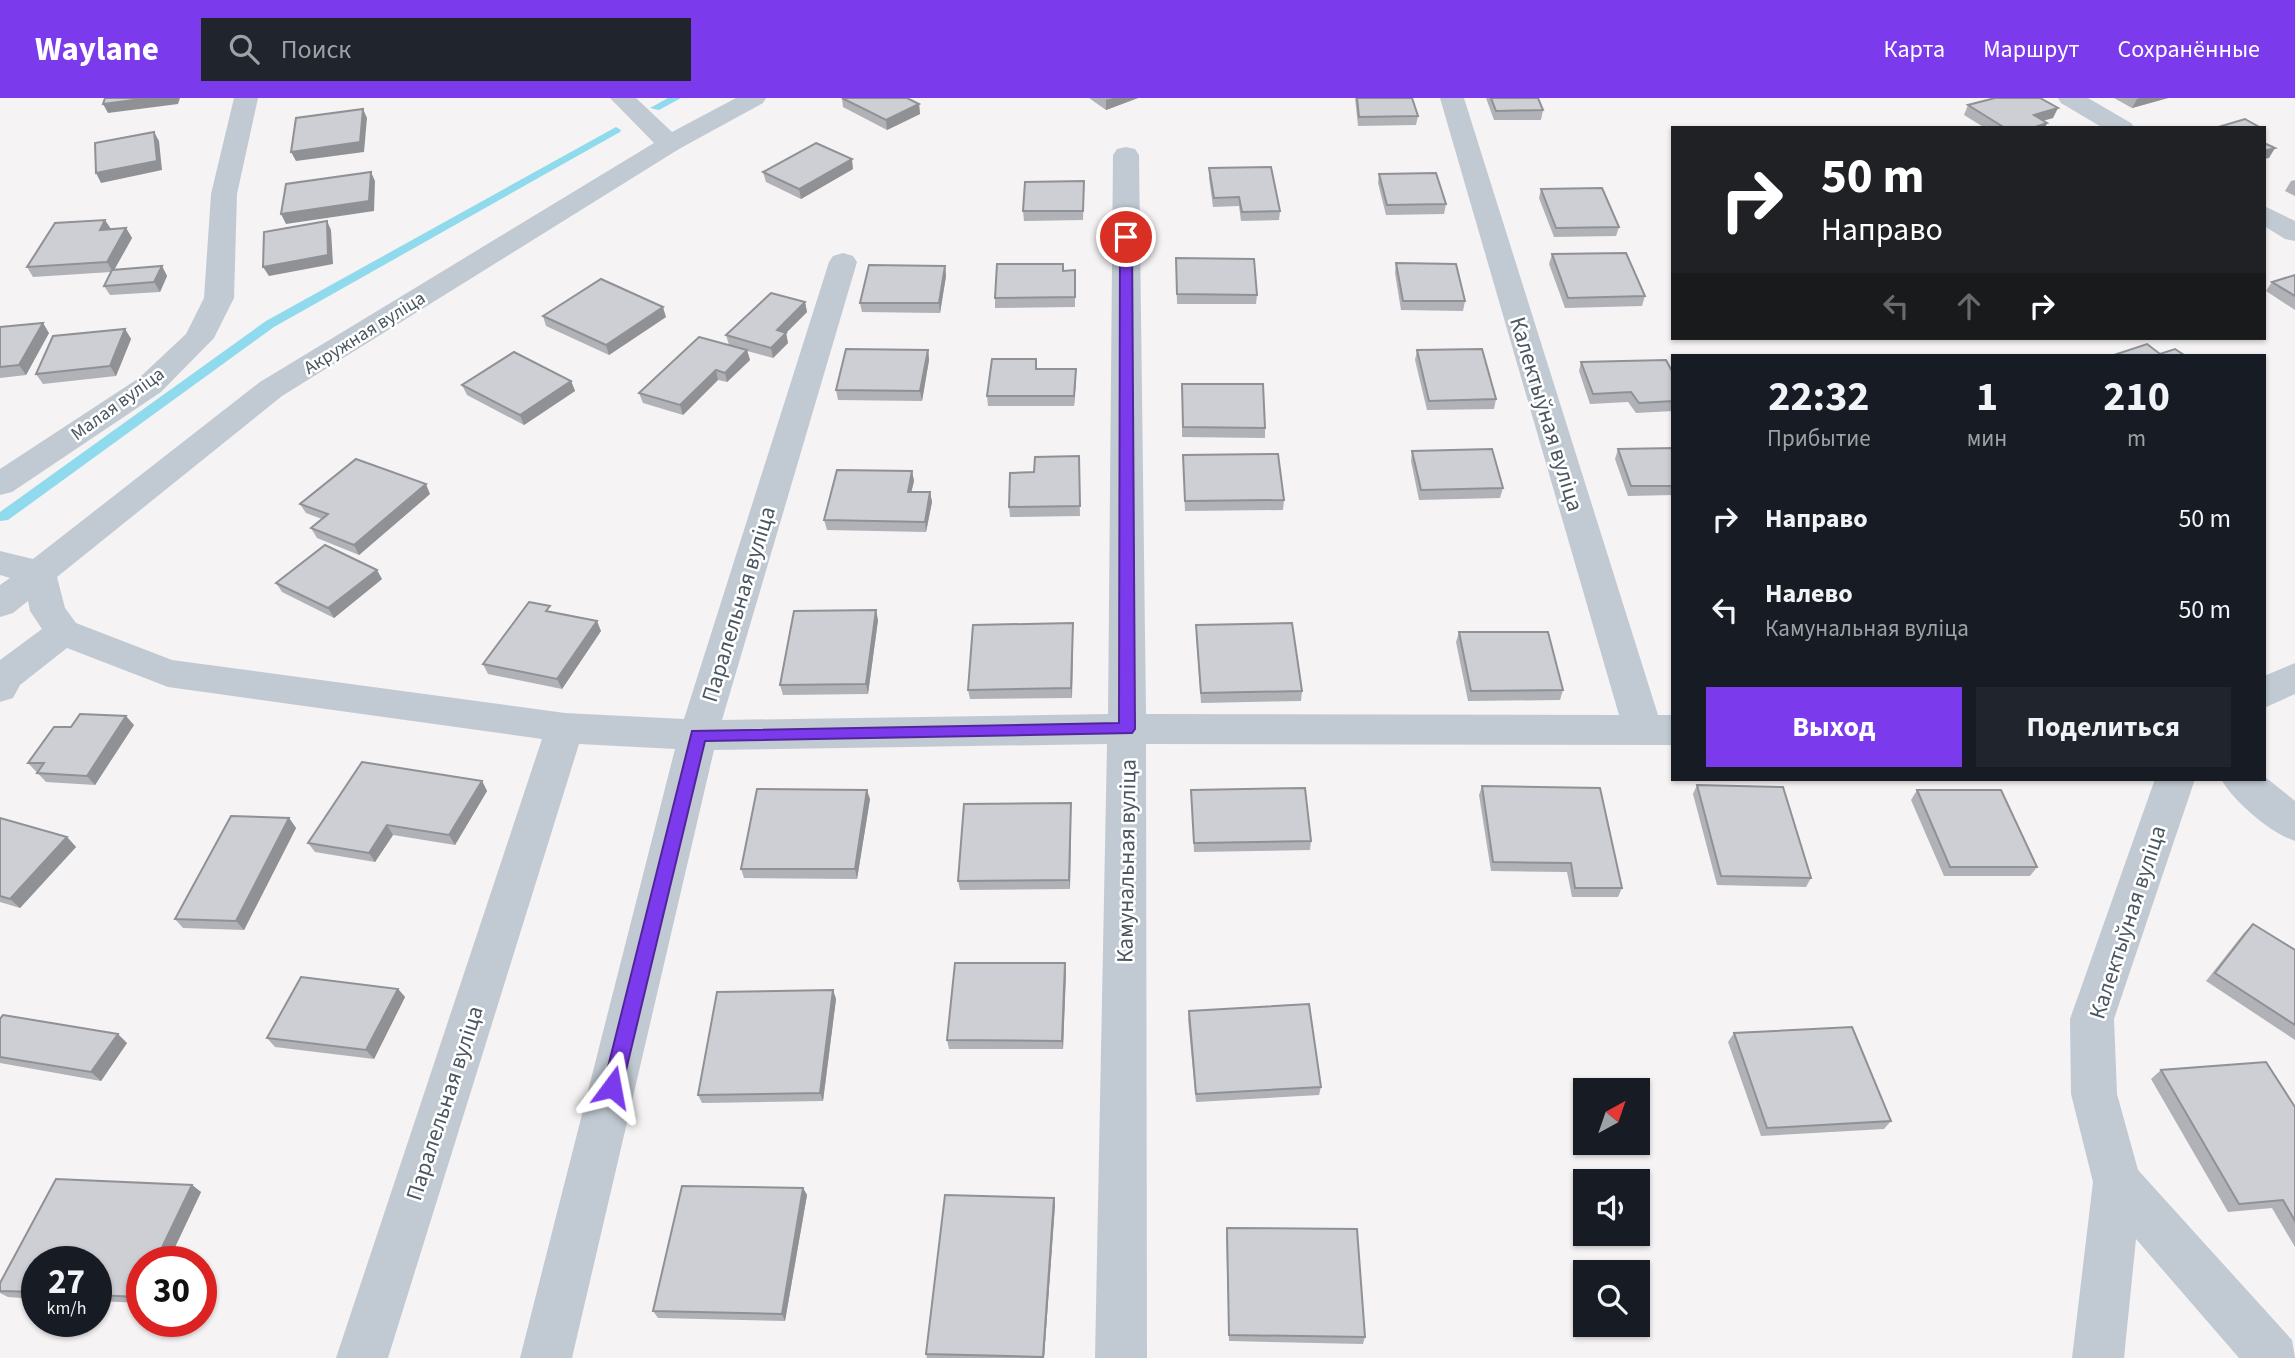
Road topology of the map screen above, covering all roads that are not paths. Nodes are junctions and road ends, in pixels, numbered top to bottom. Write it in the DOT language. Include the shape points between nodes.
graph roads {
  1 [pos="246,98"];
  2 [pos="622,98"];
  3 [pos="754,98"];
  4 [pos="1452,98"];
  5 [pos="2070,98"];
  6 [pos="2119,126"];
  7 [pos="670,144"];
  8 [pos="1126,155"];
  9 [pos="2266,215"];
  10 [pos="2295,233"];
  11 [pos="843,262"];
  12 [pos="0,484"];
  13 [pos="0,563"];
  14 [pos="38,573"];
  15 [pos="0,604"];
  16 [pos="63,632"];
  17 [pos="2295,677"];
  18 [pos="0,688"];
  19 [pos="2266,693"];
  20 [pos="565,727"];
  21 [pos="1127,729"];
  22 [pos="1658,730"];
  23 [pos="698,735"];
  24 [pos="2174,781"];
  25 [pos="2243,781"];
  26 [pos="2295,825"];
  27 [pos="2117,1182"];
  28 [pos="362,1358"];
  29 [pos="546,1358"];
  30 [pos="1121,1358"];
  31 [pos="2098,1358"];
  32 [pos="2274,1358"];
  1 -- 12 [label="street, Малая вуліца" via="224,194 219,298 199,338 150,385"];
  2 -- 7 [label="street"];
  3 -- 7 [label="street, Акружная вуліца"];
  4 -- 22 [label="street, Калектыўная вуліца"];
  5 -- 6 [label="street"];
  7 -- 14 [label="street, Акружная вуліца" via="271,388"];
  8 -- 21 [label="street, Камунальная вуліца"];
  9 -- 10 [label="street"];
  11 -- 23 [label="street, Паралельная вуліца"];
  13 -- 14 [label="street"];
  14 -- 15 [label="street, Акружная вуліца"];
  14 -- 16 [label="street" via="48,611"];
  16 -- 18 [label="street" via="4,677"];
  16 -- 20 [label="street" via="168,673"];
  17 -- 19 [label="street"];
  20 -- 23 [label="street"];
  20 -- 28 [label="street, Паралельная вуліца"];
  21 -- 22 [label="street"];
  21 -- 23 [label="street"];
  21 -- 30 [label="street, Камунальная вуліца"];
  23 -- 29 [label="street, Паралельная вуліца"];
  24 -- 27 [label="street, Калектыўная вуліца" via="2092,1019 2094,1094"];
  25 -- 26 [label="street"];
  27 -- 31 [label="street, Калектыўная вуліца"];
  27 -- 32 [label="street"];
}
